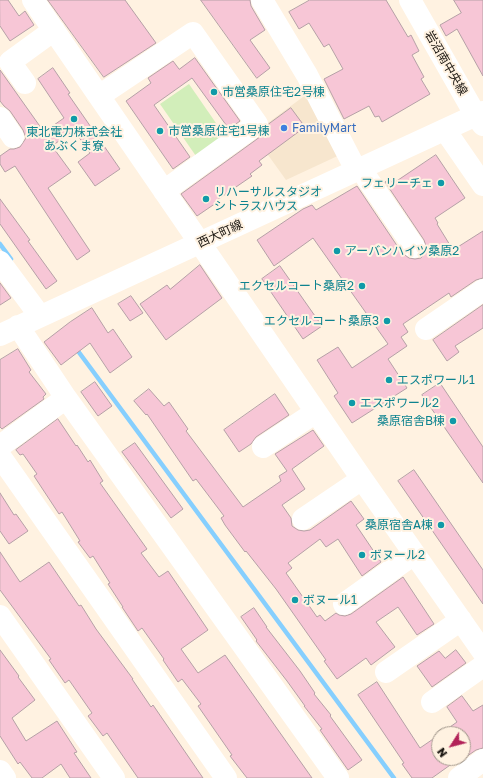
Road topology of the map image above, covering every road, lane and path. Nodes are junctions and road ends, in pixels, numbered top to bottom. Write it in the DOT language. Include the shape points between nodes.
graph roads {
  1 [pos="33,0"];
  2 [pos="262,0"];
  3 [pos="410,0"];
  4 [pos="54,30"];
  5 [pos="25,83"];
  6 [pos="100,96"];
  7 [pos="0,118"];
  8 [pos="481,118"];
  9 [pos="445,130"];
  10 [pos="13,137"];
  11 [pos="358,169"];
  12 [pos="483,185"];
  13 [pos="164,191"];
  14 [pos="200,243"];
  15 [pos="414,247"];
  16 [pos="0,262"];
  17 [pos="483,290"];
  18 [pos="40,316"];
  19 [pos="426,329"];
  20 [pos="9,331"];
  21 [pos="66,398"];
  22 [pos="316,412"];
  23 [pos="0,446"];
  24 [pos="263,447"];
  25 [pos="0,456"];
  26 [pos="362,479"];
  27 [pos="303,519"];
  28 [pos="414,554"];
  29 [pos="344,604"];
  30 [pos="0,616"];
  31 [pos="461,620"];
  32 [pos="483,652"];
  33 [pos="483,666"];
  34 [pos="386,672"];
  35 [pos="432,702"];
  36 [pos="0,771"];
  37 [pos="5,778"];
  38 [pos="114,778"];
  39 [pos="226,778"];
  40 [pos="338,778"];
  1 -- 4 [label="street"];
  2 -- 11 [label="street" via="307,75"];
  3 -- 8 [label="street, 岩沼南中央線"];
  4 -- 5 [label="street" via="10,62"];
  4 -- 6 [label="street"];
  6 -- 13 [label="street"];
  6 -- 13 [label="street" via="193,33 258,124"];
  7 -- 10 [label="street"];
  8 -- 9 [label="street, 西大町線"];
  9 -- 11 [label="street, 西大町線"];
  9 -- 12 [label="street"];
  11 -- 14 [label="street, 西大町線"];
  11 -- 15 [label="street"];
  13 -- 14 [label="street"];
  14 -- 18 [label="street, 西大町線"];
  14 -- 22 [label="street"];
  16 -- 18 [label="street"];
  17 -- 19 [label="street"];
  18 -- 20 [label="street, 西大町線"];
  20 -- 21 [label="street"];
  21 -- 23 [label="street"];
  21 -- 40 [label="street"];
  22 -- 24 [label="street"];
  22 -- 26 [label="street"];
  25 -- 39 [label="street"];
  26 -- 27 [label="street"];
  26 -- 28 [label="street"];
  28 -- 29 [label="street"];
  28 -- 31 [label="street"];
  30 -- 38 [label="street"];
  31 -- 32 [label="street"];
  31 -- 34 [label="street"];
  33 -- 35 [label="street"];
  36 -- 37 [label="street"];
}
